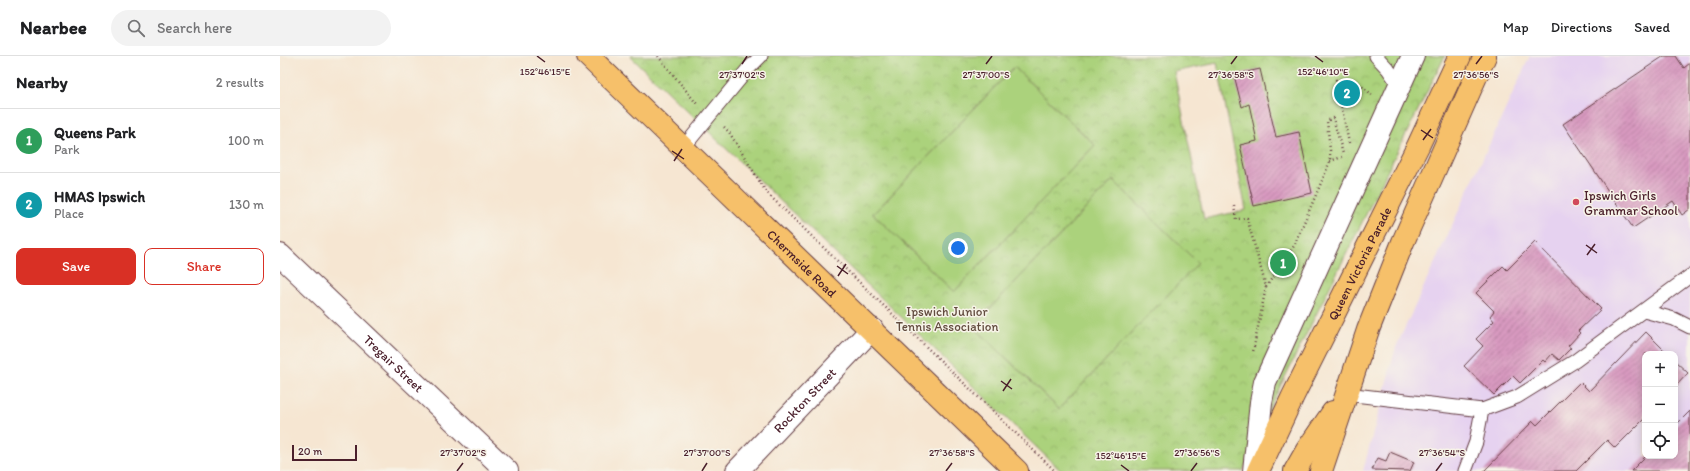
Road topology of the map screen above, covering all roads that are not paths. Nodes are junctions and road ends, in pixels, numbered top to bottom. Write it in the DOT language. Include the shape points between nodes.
graph roads {
  1 [pos="588,56"];
  2 [pos="761,56"];
  3 [pos="1376,56"];
  4 [pos="1413,56"];
  5 [pos="1460,56"];
  6 [pos="1485,56"];
  7 [pos="1399,85"];
  8 [pos="683,148"];
  9 [pos="280,255"];
  10 [pos="1690,276"];
  11 [pos="1644,311"];
  12 [pos="1690,326"];
  13 [pos="872,329"];
  14 [pos="1346,394"];
  15 [pos="1482,410"];
  16 [pos="507,471"];
  17 [pos="737,471"];
  18 [pos="1017,471"];
  19 [pos="1254,471"];
  20 [pos="1258,471"];
  21 [pos="1295,471"];
  22 [pos="1321,471"];
  23 [pos="1465,471"];
  1 -- 8 [label="main road, Chermside Road"];
  2 -- 8 [label="lane"];
  3 -- 7 [label="lane"];
  4 -- 7 [label="street"];
  5 -- 20 [label="main road, Queen Victoria Parade"];
  6 -- 14 [label="main road" via="1403,242"];
  7 -- 19 [label="street" via="1265,382"];
  8 -- 13 [label="main road, Chermside Road"];
  9 -- 16 [label="street, Tregair Street"];
  10 -- 11 [label="lane"];
  11 -- 12 [label="lane"];
  11 -- 15 [label="lane" via="1543,382 1517,397"];
  13 -- 17 [label="street, Rockton Street"];
  13 -- 18 [label="main road, Chermside Road"];
  14 -- 15 [label="lane"];
  14 -- 21 [label="main road"];
  14 -- 22 [label="main road"];
  15 -- 23 [label="lane" via="1476,442"];
}
